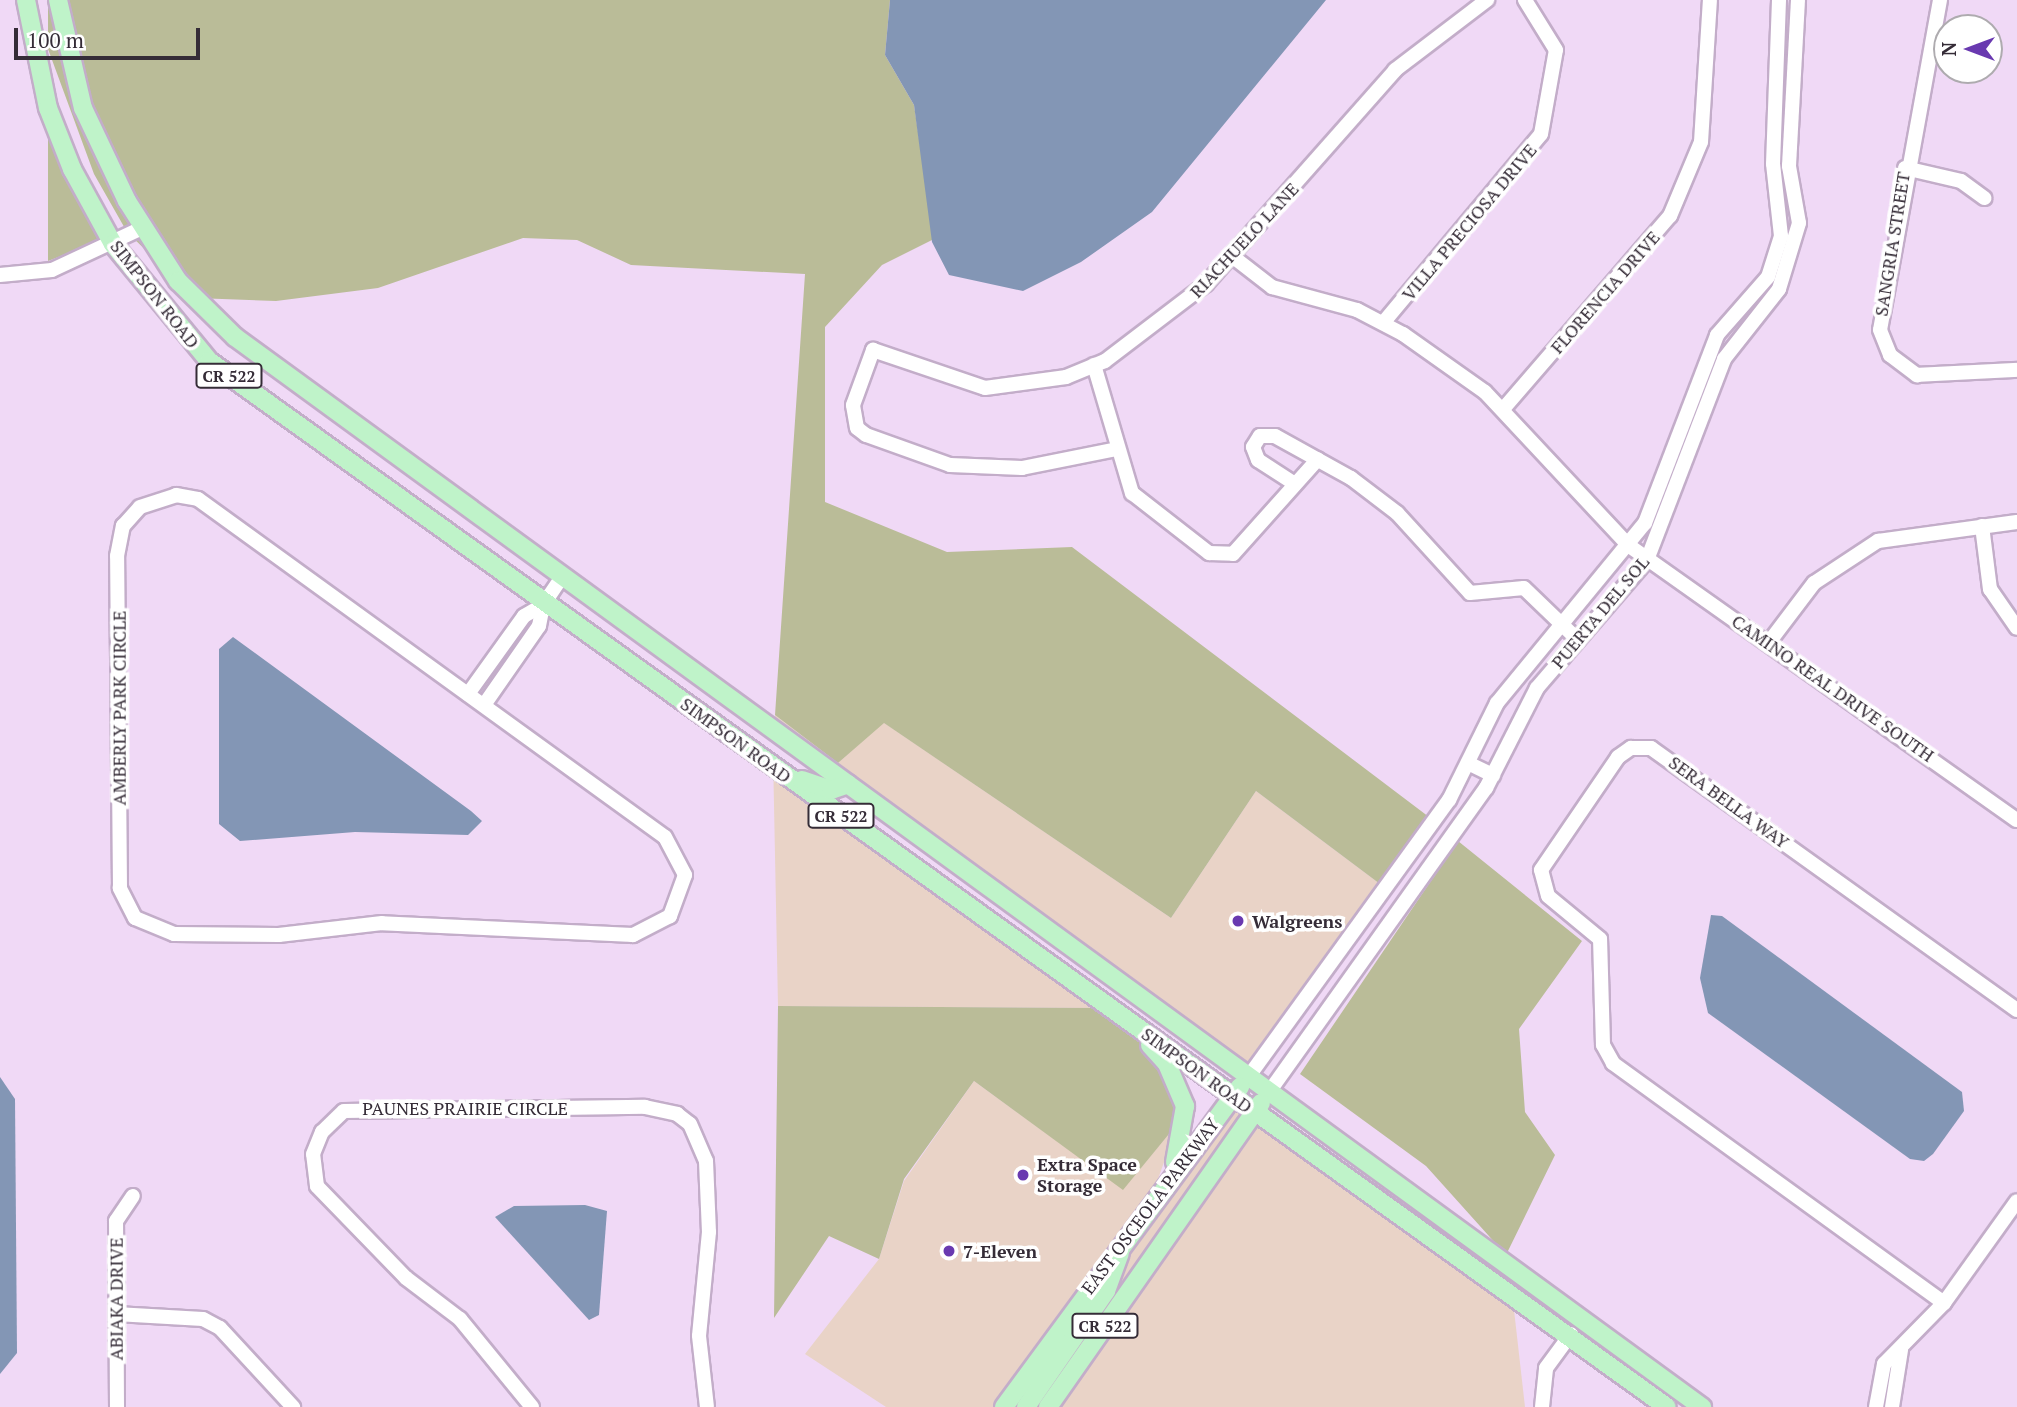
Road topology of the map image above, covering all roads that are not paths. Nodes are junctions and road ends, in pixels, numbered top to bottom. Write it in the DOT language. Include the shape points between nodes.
graph roads {
  1 [pos="26,0"];
  2 [pos="58,0"];
  3 [pos="1487,0"];
  4 [pos="1525,0"];
  5 [pos="1710,0"];
  6 [pos="1779,0"];
  7 [pos="1798,0"];
  8 [pos="1940,0"];
  9 [pos="1905,168"];
  10 [pos="1984,198"];
  11 [pos="142,228"];
  12 [pos="113,244"];
  13 [pos="1232,256"];
  14 [pos="0,275"];
  15 [pos="1383,323"];
  16 [pos="1094,365"];
  17 [pos="2017,370"];
  18 [pos="1504,408"];
  19 [pos="1117,449"];
  20 [pos="1318,459"];
  21 [pos="1295,484"];
  22 [pos="2017,522"];
  23 [pos="1982,526"];
  24 [pos="1628,545"];
  25 [pos="1647,560"];
  26 [pos="562,577"];
  27 [pos="544,602"];
  28 [pos="1563,624"];
  29 [pos="2017,628"];
  30 [pos="1578,640"];
  31 [pos="1770,642"];
  32 [pos="468,694"];
  33 [pos="484,705"];
  34 [pos="739,740"];
  35 [pos="1468,762"];
  36 [pos="1493,775"];
  37 [pos="848,784"];
  38 [pos="2017,820"];
  39 [pos="2017,1010"];
  40 [pos="1129,1021"];
  41 [pos="1249,1076"];
  42 [pos="1269,1092"];
  43 [pos="1233,1096"];
  44 [pos="1255,1112"];
  45 [pos="1165,1182"];
  46 [pos="133,1196"];
  47 [pos="2017,1201"];
  48 [pos="1127,1233"];
  49 [pos="1516,1295"];
  50 [pos="1549,1295"];
  51 [pos="1944,1303"];
  52 [pos="116,1314"];
  53 [pos="1571,1334"];
  54 [pos="1607,1338"];
  55 [pos="1902,1348"];
  56 [pos="117,1407"];
  57 [pos="293,1407"];
  58 [pos="532,1407"];
  59 [pos="707,1407"];
  60 [pos="1004,1407"];
  61 [pos="1026,1407"];
  62 [pos="1048,1407"];
  63 [pos="1542,1407"];
  64 [pos="1667,1407"];
  65 [pos="1702,1407"];
  66 [pos="1876,1407"];
  67 [pos="1892,1407"];
  1 -- 12 [label="main road, SIMPSON ROAD / CR 522" via="48,108 72,169"];
  2 -- 11 [label="main road, SIMPSON ROAD / CR 522" via="83,108"];
  3 -- 13 [label="street, RIACHUELO LANE" via="1395,71"];
  4 -- 15 [label="street, VILLA PRECIOSA DRIVE" via="1556,50 1541,134"];
  5 -- 18 [label="street, FLORENCIA DRIVE" via="1700,142 1670,216"];
  6 -- 24 [label="street, PUERTA DEL SOL" via="1773,164 1781,236 1768,277 1717,335 1645,523"];
  7 -- 25 [label="street, PUERTA DEL SOL" via="1789,166 1799,223 1795,254 1779,289 1724,359"];
  8 -- 9 [label="street, SANGRIA STREET"];
  9 -- 10 [label="street" via="1962,181"];
  9 -- 17 [label="street, SANGRIA STREET" via="1880,314 1885,347 1902,367 1924,377"];
  11 -- 12 [label="street"];
  11 -- 26 [label="main road, SIMPSON ROAD / CR 522" via="178,281 235,337"];
  12 -- 14 [label="street" via="52,270"];
  12 -- 27 [label="main road, SIMPSON ROAD / CR 522" via="209,361"];
  13 -- 15 [label="street, CAMINO REAL DRIVE SOUTH" via="1272,287"];
  13 -- 16 [label="street, RIACHUELO LANE" via="1169,317"];
  15 -- 18 [label="street, CAMINO REAL DRIVE SOUTH"];
  16 -- 19 [label="street"];
  16 -- 19 [label="street, RIACHUELO LANE" via="1066,377 985,388 873,351 851,415 857,428 878,440 925,458 983,469 1066,463"];
  18 -- 24 [label="street, CAMINO REAL DRIVE SOUTH"];
  19 -- 21 [label="street" via="1132,494 1143,507 1220,556 1233,554"];
  20 -- 21 [label="street"];
  20 -- 21 [label="street" via="1275,436 1260,436 1253,447 1258,460"];
  20 -- 28 [label="street" via="1397,513 1470,593 1514,584"];
  22 -- 23 [label="street"];
  23 -- 29 [label="street" via="1990,589"];
  23 -- 31 [label="street" via="1910,533 1844,558 1814,583"];
  24 -- 25 [label="street, CAMINO REAL DRIVE SOUTH"];
  24 -- 28 [label="street, PUERTA DEL SOL"];
  25 -- 30 [label="street, PUERTA DEL SOL"];
  25 -- 31 [label="street, CAMINO REAL DRIVE SOUTH"];
  26 -- 27 [label="street"];
  26 -- 37 [label="main road, SIMPSON ROAD / CR 522"];
  27 -- 32 [label="street" via="524,616"];
  27 -- 33 [label="street" via="539,626"];
  27 -- 34 [label="main road, SIMPSON ROAD / CR 522"];
  28 -- 30 [label="street"];
  28 -- 35 [label="street, PUERTA DEL SOL" via="1497,703"];
  30 -- 36 [label="street, PUERTA DEL SOL" via="1537,688"];
  31 -- 38 [label="street, CAMINO REAL DRIVE SOUTH"];
  32 -- 33 [label="street, AMBERLY PARK CIRCLE"];
  32 -- 33 [label="street, AMBERLY PARK CIRCLE" via="198,499 158,496 139,507 123,526 117,556 125,903 149,928 174,934 279,935 382,923 517,933 653,929 682,896 680,857 665,837"];
  34 -- 37 [label="main road" via="808,785 831,790"];
  34 -- 40 [label="main road, SIMPSON ROAD / CR 522"];
  35 -- 36 [label="street"];
  35 -- 41 [label="street, PUERTA DEL SOL" via="1449,800"];
  36 -- 42 [label="street, PUERTA DEL SOL"];
  37 -- 41 [label="main road, SIMPSON ROAD / CR 522"];
  39 -- 51 [label="street, SERA BELLA WAY" via="1651,748 1631,748 1618,757 1541,870 1548,896 1600,939 1604,1045 1613,1063"];
  40 -- 43 [label="main road, SIMPSON ROAD"];
  40 -- 45 [label="main road, CR 522" via="1167,1064 1185,1106 1186,1129"];
  41 -- 42 [label="main road, SIMPSON ROAD / CR 522"];
  41 -- 43 [label="main road, EAST OSCEOLA PARKWAY"];
  42 -- 44 [label="main road, EAST OSCEOLA PARKWAY / CR 522"];
  42 -- 50 [label="main road, SIMPSON ROAD"];
  43 -- 44 [label="main road, SIMPSON ROAD"];
  43 -- 45 [label="main road, EAST OSCEOLA PARKWAY"];
  44 -- 49 [label="main road, SIMPSON ROAD"];
  44 -- 62 [label="main road, EAST OSCEOLA PARKWAY / CR 522"];
  45 -- 48 [label="main road, EAST OSCEOLA PARKWAY / CR 522"];
  46 -- 52 [label="street, ABIAKA DRIVE" via="116,1221"];
  47 -- 51 [label="street"];
  48 -- 60 [label="main road, EAST OSCEOLA PARKWAY / CR 522"];
  48 -- 61 [label="main road" via="1105,1291"];
  49 -- 50 [label="main road"];
  49 -- 53 [label="main road, SIMPSON ROAD"];
  50 -- 54 [label="main road, SIMPSON ROAD"];
  51 -- 55 [label="street"];
  52 -- 56 [label="street, ABIAKA DRIVE"];
  52 -- 57 [label="street" via="204,1319 220,1328"];
  53 -- 54 [label="main road"];
  53 -- 63 [label="street" via="1546,1368"];
  53 -- 64 [label="main road, SIMPSON ROAD"];
  54 -- 65 [label="main road, SIMPSON ROAD"];
  55 -- 66 [label="street" via="1884,1364"];
  55 -- 67 [label="street"];
  58 -- 59 [label="street, PAUNES PRAIRIE CIRCLE" via="460,1319 406,1278 321,1194 313,1154 322,1132 344,1111 645,1107 677,1114 690,1124 706,1161 709,1232 699,1336"];
}
